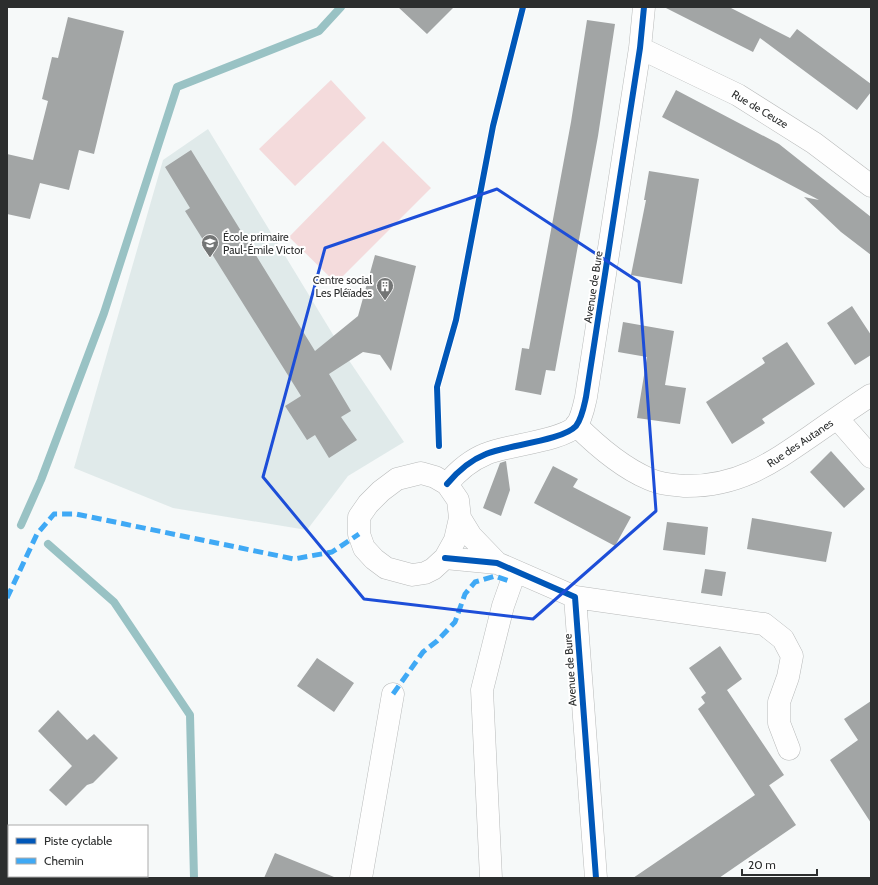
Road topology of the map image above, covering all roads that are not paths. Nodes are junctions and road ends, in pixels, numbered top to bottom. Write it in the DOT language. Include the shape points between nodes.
graph roads {
  1 [pos="644,7"];
  2 [pos="640,48"];
  3 [pos="871,186"];
  4 [pos="871,395"];
  5 [pos="837,418"];
  6 [pos="576,425"];
  7 [pos="871,457"];
  8 [pos="447,484"];
  9 [pos="460,518"];
  10 [pos="445,558"];
  11 [pos="506,567"];
  12 [pos="575,597"];
  13 [pos="393,694"];
  14 [pos="790,749"];
  15 [pos="361,878"];
  16 [pos="491,878"];
  17 [pos="596,878"];
  1 -- 2 [label="street, Avenue de Bure"];
  2 -- 3 [label="street, Rue de Ceuze" via="738,95 814,143"];
  2 -- 6 [label="street, Avenue de Bure" via="586,397"];
  4 -- 5 [label="street, Rue des Autanes"];
  5 -- 6 [label="street, Rue des Autanes" via="772,463 746,476 695,486 670,485 650,480 604,451"];
  5 -- 7 [label="street"];
  6 -- 8 [label="street" via="568,432 553,437 486,454 454,475"];
  8 -- 9 [label="street" via="458,500"];
  8 -- 10 [label="street" via="436,477 421,473 397,479 377,495 359,517 359,534 364,548 374,560 386,568 412,575 425,573"];
  9 -- 10 [label="street" via="456,540"];
  9 -- 11 [label="street" via="470,536"];
  10 -- 11 [label="street"];
  11 -- 12 [label="street"];
  11 -- 16 [label="street" via="503,606 482,690"];
  12 -- 14 [label="street" via="764,624 783,639 792,656 779,702 779,722"];
  12 -- 17 [label="street, Avenue de Bure"];
  13 -- 15 [label="street"];
}
